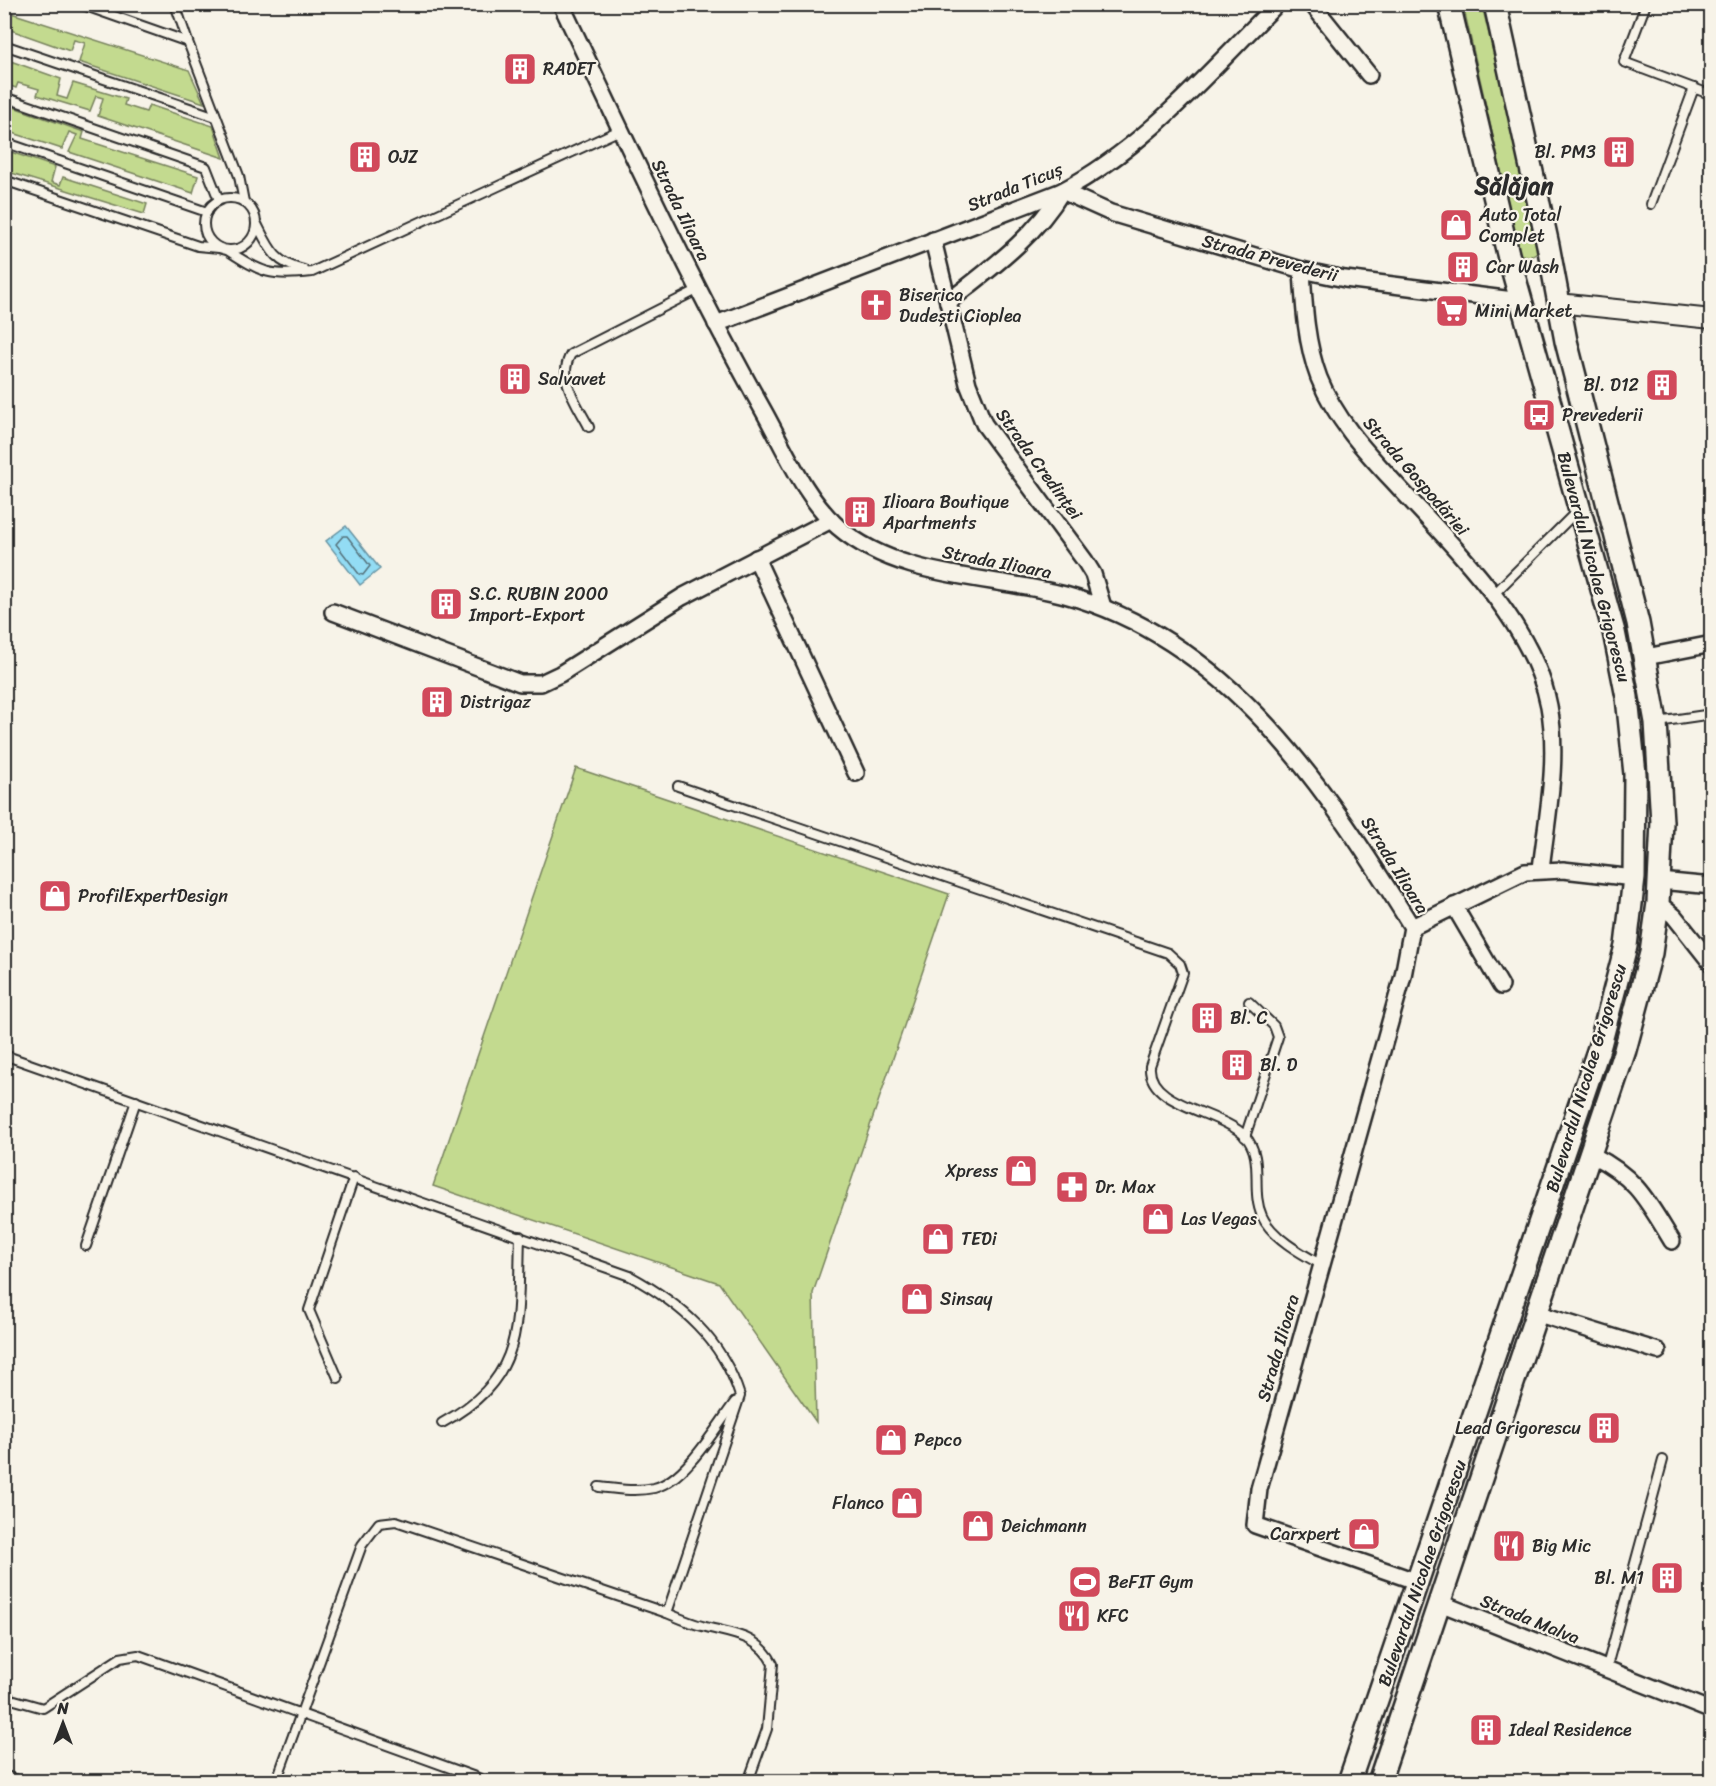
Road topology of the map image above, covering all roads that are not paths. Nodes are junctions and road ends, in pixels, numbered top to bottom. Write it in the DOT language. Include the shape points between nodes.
graph roads {
  1 [pos="80,4"];
  2 [pos="175,4"];
  3 [pos="561,4"];
  4 [pos="1277,4"];
  5 [pos="1312,4"];
  6 [pos="1449,4"];
  7 [pos="1495,4"];
  8 [pos="1646,4"];
  9 [pos="188,42"];
  10 [pos="4,45"];
  11 [pos="1369,75"];
  12 [pos="1694,88"];
  13 [pos="1712,95"];
  14 [pos="4,97"];
  15 [pos="216,117"];
  16 [pos="620,130"];
  17 [pos="4,142"];
  18 [pos="4,180"];
  19 [pos="1062,191"];
  20 [pos="219,200"];
  21 [pos="244,202"];
  22 [pos="1651,204"];
  23 [pos="207,212"];
  24 [pos="257,224"];
  25 [pos="933,240"];
  26 [pos="223,249"];
  27 [pos="1302,270"];
  28 [pos="312,272"];
  29 [pos="699,289"];
  30 [pos="1521,301"];
  31 [pos="948,302"];
  32 [pos="1558,303"];
  33 [pos="1711,317"];
  34 [pos="716,324"];
  35 [pos="589,428"];
  36 [pos="1579,509"];
  37 [pos="831,520"];
  38 [pos="756,558"];
  39 [pos="1492,596"];
  40 [pos="1103,607"];
  41 [pos="333,612"];
  42 [pos="1712,644"];
  43 [pos="1646,657"];
  44 [pos="1712,714"];
  45 [pos="1656,722"];
  46 [pos="856,773"];
  47 [pos="678,786"];
  48 [pos="1541,869"];
  49 [pos="1634,878"];
  50 [pos="1660,881"];
  51 [pos="1712,886"];
  52 [pos="1658,903"];
  53 [pos="1454,906"];
  54 [pos="1412,927"];
  55 [pos="1712,964"];
  56 [pos="1501,986"];
  57 [pos="1249,1002"];
  58 [pos="4,1055"];
  59 [pos="136,1101"];
  60 [pos="1245,1137"];
  61 [pos="1592,1155"];
  62 [pos="354,1178"];
  63 [pos="520,1236"];
  64 [pos="1672,1241"];
  65 [pos="86,1246"];
  66 [pos="1322,1265"];
  67 [pos="1539,1314"];
  68 [pos="1658,1351"];
  69 [pos="338,1378"];
  70 [pos="740,1396"];
  71 [pos="442,1423"];
  72 [pos="1663,1460"];
  73 [pos="599,1487"];
  74 [pos="1418,1582"];
  75 [pos="1440,1603"];
  76 [pos="667,1613"];
  77 [pos="1606,1670"];
  78 [pos="4,1697"];
  79 [pos="1712,1711"];
  80 [pos="301,1714"];
  81 [pos="4,1775"];
  82 [pos="22,1782"];
  83 [pos="276,1782"];
  84 [pos="489,1782"];
  85 [pos="748,1782"];
  86 [pos="1349,1782"];
  87 [pos="1379,1782"];
  1 -- 9 [label="lane"];
  2 -- 9 [label="lane"];
  3 -- 16 [label="street, Strada Ilioara"];
  4 -- 19 [label="street, Strada Ticuș" via="1111,162"];
  5 -- 11 [label="street"];
  6 -- 30 [label="main road, Bulevardul Nicolae Grigorescu"];
  7 -- 32 [label="main road, Bulevardul Nicolae Grigorescu"];
  8 -- 12 [label="lane" via="1624,62"];
  9 -- 15 [label="lane"];
  10 -- 15 [label="lane"];
  12 -- 13 [label="lane"];
  12 -- 22 [label="lane"];
  14 -- 20 [label="lane" via="206,167"];
  15 -- 21 [label="lane" via="239,176"];
  16 -- 28 [label="lane"];
  16 -- 29 [label="street, Strada Ilioara"];
  17 -- 23 [label="lane"];
  18 -- 26 [label="lane" via="198,246"];
  19 -- 25 [label="street, Strada Ticuș"];
  19 -- 27 [label="street, Strada Prevederii" via="1111,213"];
  19 -- 31 [label="street" via="1026,237"];
  20 -- 21 [label="lane" via="236,198"];
  20 -- 23 [label="lane"];
  21 -- 24 [label="lane" via="251,207"];
  23 -- 26 [label="lane" via="207,236"];
  24 -- 26 [label="lane" via="251,241"];
  24 -- 28 [label="lane" via="271,251 286,266"];
  25 -- 31 [label="street, Strada Credinței"];
  25 -- 34 [label="street, Strada Ticuș"];
  26 -- 28 [label="lane" via="261,272"];
  27 -- 30 [label="street, Strada Prevederii"];
  27 -- 39 [label="street, Strada Gospodăriei" via="1311,348 1330,401 1365,451"];
  29 -- 34 [label="street, Strada Ilioara"];
  29 -- 35 [label="lane" via="571,354 565,374"];
  30 -- 32 [label="main road"];
  30 -- 36 [label="main road, Bulevardul Nicolae Grigorescu"];
  31 -- 40 [label="street, Strada Credinței" via="968,384 984,424 1085,561"];
  32 -- 33 [label="street"];
  32 -- 43 [label="main road, Bulevardul Nicolae Grigorescu"];
  34 -- 37 [label="street, Strada Ilioara" via="805,484"];
  36 -- 39 [label="lane"];
  36 -- 49 [label="main road, Bulevardul Nicolae Grigorescu" via="1628,697 1635,774"];
  37 -- 38 [label="street"];
  37 -- 40 [label="street, Strada Ilioara" via="869,547 912,565 1043,589"];
  38 -- 41 [label="street" via="673,602 560,674 534,684 520,683"];
  38 -- 46 [label="street"];
  39 -- 48 [label="street, Strada Gospodăriei" via="1523,640 1540,674 1549,707 1552,768"];
  40 -- 54 [label="street, Strada Ilioara" via="1187,655 1250,705 1290,748 1338,810"];
  42 -- 43 [label="street"];
  43 -- 45 [label="main road, Bulevardul Nicolae Grigorescu"];
  44 -- 45 [label="lane"];
  45 -- 50 [label="main road, Bulevardul Nicolae Grigorescu" via="1662,822"];
  47 -- 60 [label="lane" via="1168,953 1180,964 1182,973 1150,1066 1152,1082 1162,1093 1229,1125"];
  48 -- 49 [label="street"];
  48 -- 53 [label="street" via="1511,877"];
  49 -- 50 [label="main road"];
  49 -- 74 [label="main road, Bulevardul Nicolae Grigorescu" via="1626,946 1600,1045"];
  50 -- 51 [label="street"];
  50 -- 52 [label="main road, Bulevardul Nicolae Grigorescu"];
  52 -- 55 [label="street" via="1674,916"];
  52 -- 61 [label="main road, Bulevardul Nicolae Grigorescu" via="1641,997"];
  53 -- 54 [label="street"];
  53 -- 56 [label="street"];
  54 -- 66 [label="street, Strada Ilioara" via="1403,976"];
  57 -- 60 [label="lane" via="1274,1026 1278,1037"];
  58 -- 59 [label="lane"];
  59 -- 62 [label="lane"];
  59 -- 65 [label="lane"];
  60 -- 66 [label="lane" via="1256,1157 1258,1204 1267,1224"];
  61 -- 64 [label="street" via="1612,1165 1635,1185"];
  61 -- 67 [label="main road, Bulevardul Nicolae Grigorescu"];
  62 -- 63 [label="lane"];
  62 -- 69 [label="lane" via="309,1310"];
  63 -- 70 [label="lane" via="630,1276 677,1306 715,1344 728,1364"];
  63 -- 71 [label="lane" via="514,1345 494,1383 477,1401"];
  66 -- 74 [label="street, Strada Ilioara" via="1259,1489 1255,1525"];
  67 -- 68 [label="street"];
  67 -- 75 [label="main road, Bulevardul Nicolae Grigorescu"];
  70 -- 73 [label="lane" via="669,1482 633,1490"];
  70 -- 76 [label="lane"];
  72 -- 77 [label="lane"];
  74 -- 75 [label="main road"];
  74 -- 86 [label="main road, Bulevardul Nicolae Grigorescu"];
  75 -- 77 [label="street, Strada Malva"];
  75 -- 87 [label="main road, Bulevardul Nicolae Grigorescu"];
  76 -- 80 [label="lane" via="387,1520 373,1528 362,1545"];
  76 -- 85 [label="lane" via="741,1634 757,1644 773,1664 767,1729"];
  77 -- 79 [label="street, Strada Malva"];
  78 -- 80 [label="lane" via="43,1708 128,1654"];
  80 -- 83 [label="lane"];
  80 -- 84 [label="lane"];
  81 -- 82 [label="lane"];
}
